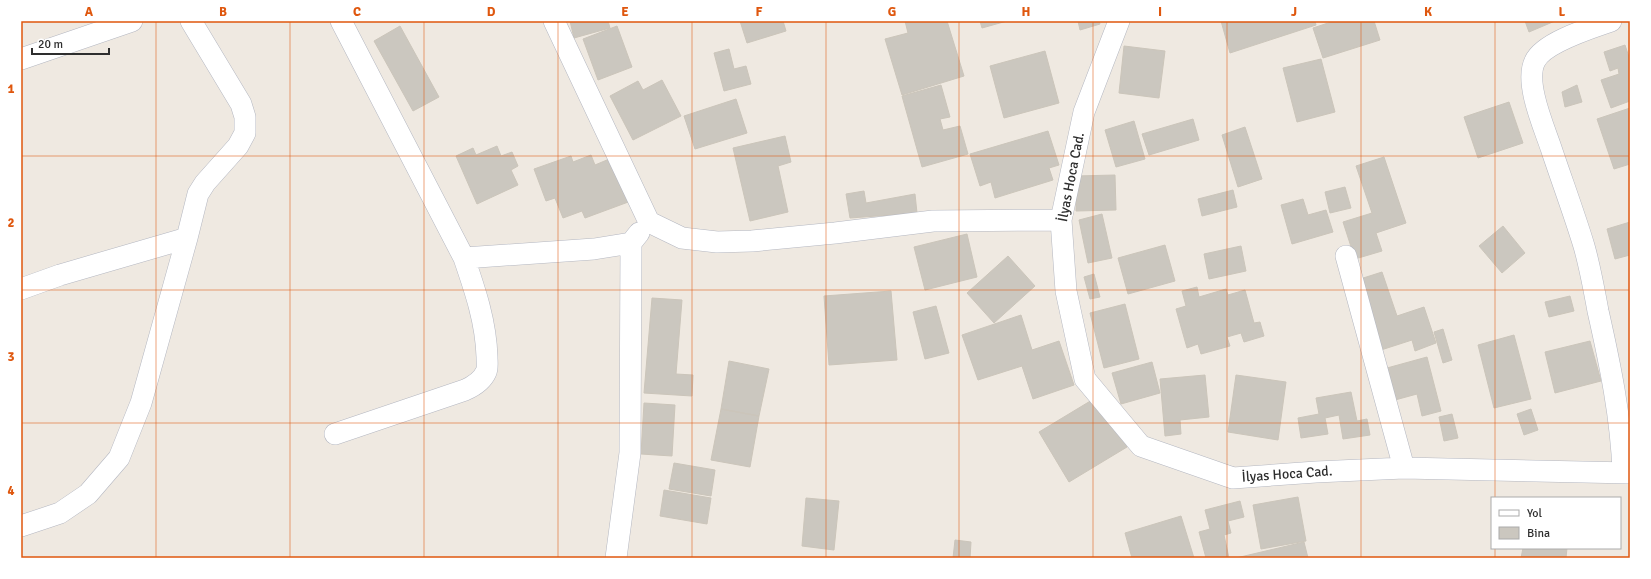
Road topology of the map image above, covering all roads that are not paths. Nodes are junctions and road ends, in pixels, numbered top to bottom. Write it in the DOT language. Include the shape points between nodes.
graph roads {
  1 [pos="132,21"];
  2 [pos="191,21"];
  3 [pos="340,21"];
  4 [pos="554,21"];
  5 [pos="1119,21"];
  6 [pos="1611,21"];
  7 [pos="21,59"];
  8 [pos="1061,220"];
  9 [pos="649,222"];
  10 [pos="187,238"];
  11 [pos="631,243"];
  12 [pos="1346,256"];
  13 [pos="464,258"];
  14 [pos="21,289"];
  15 [pos="335,434"];
  16 [pos="1404,468"];
  17 [pos="1626,472"];
  18 [pos="21,526"];
  19 [pos="616,558"];
  1 -- 7 [label="street"];
  2 -- 10 [label="street" via="241,104 246,133 198,194"];
  3 -- 13 [label="street"];
  4 -- 9 [label="street"];
  5 -- 8 [label="street, İlyas Hoca Cad." via="1084,112"];
  6 -- 17 [label="street" via="1567,37 1542,52 1535,61 1531,79 1584,248 1612,372"];
  8 -- 9 [label="street" via="933,221 835,233 717,242 682,238"];
  8 -- 16 [label="street, İlyas Hoca Cad." via="1066,291 1085,379 1141,446 1233,478"];
  9 -- 11 [label="street"];
  10 -- 14 [label="street"];
  10 -- 18 [label="street" via="141,403 119,458 88,494 60,513"];
  11 -- 13 [label="street" via="594,249"];
  11 -- 19 [label="street" via="630,453"];
  12 -- 16 [label="street"];
  13 -- 15 [label="street" via="483,321 487,370 483,378 466,390"];
  16 -- 17 [label="street, İlyas Hoca Cad."];
}
